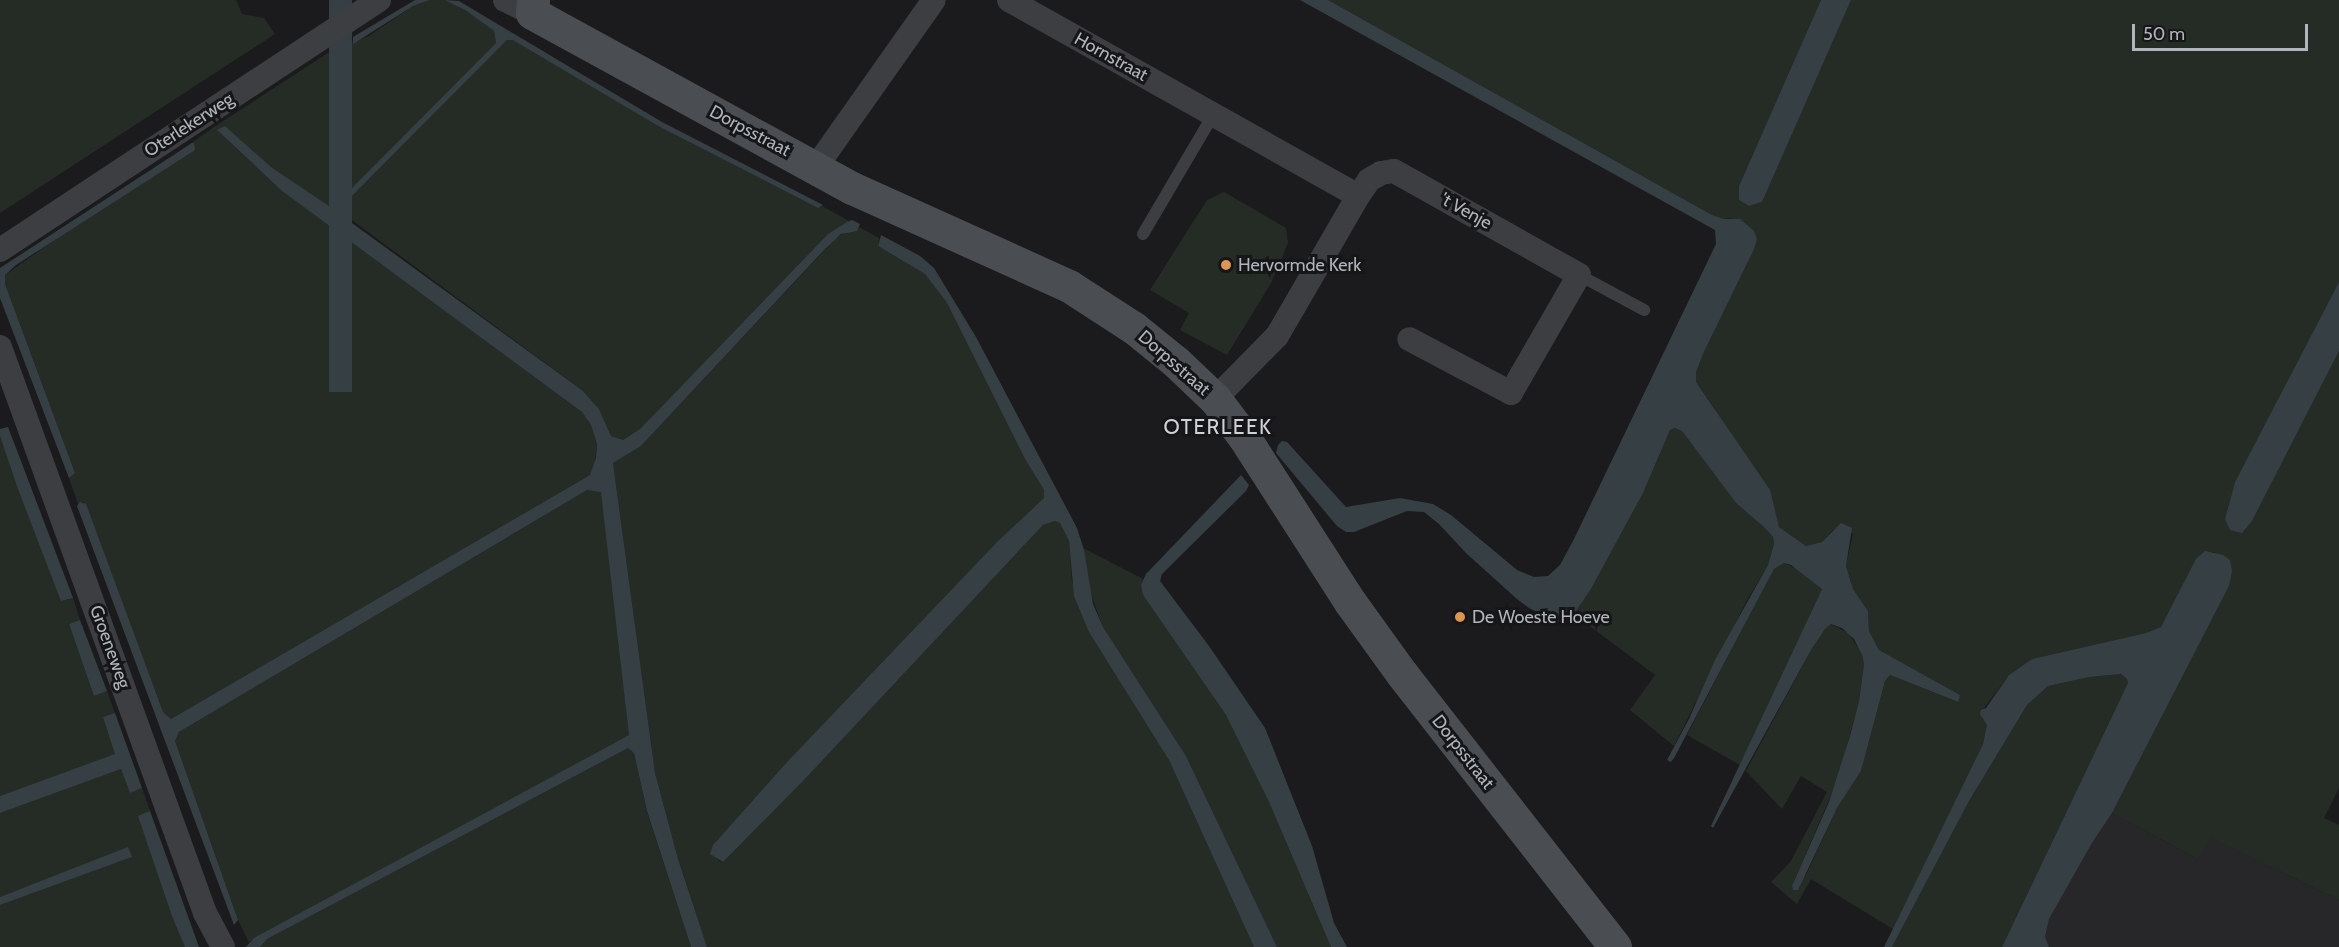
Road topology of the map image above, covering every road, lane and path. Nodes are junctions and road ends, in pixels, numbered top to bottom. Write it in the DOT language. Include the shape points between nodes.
graph roads {
  1 [pos="379,0"];
  2 [pos="934,0"];
  3 [pos="1009,0"];
  4 [pos="523,4"];
  5 [pos="1213,115"];
  6 [pos="816,167"];
  7 [pos="1358,196"];
  8 [pos="1143,234"];
  9 [pos="0,250"];
  10 [pos="1579,275"];
  11 [pos="1644,310"];
  12 [pos="1409,339"];
  13 [pos="0,347"];
  14 [pos="1215,399"];
  15 [pos="223,947"];
  16 [pos="1615,947"];
  1 -- 9 [label="street, Oterlekerweg"];
  2 -- 6 [label="street"];
  3 -- 5 [label="street, Hornstraat"];
  4 -- 6 [label="street, Dorpsstraat"];
  5 -- 7 [label="street, Hornstraat"];
  5 -- 8 [label="lane"];
  6 -- 14 [label="street, Dorpsstraat" via="879,201 1069,286 1134,328"];
  7 -- 10 [label="street, 't Venje" via="1369,180 1394,171"];
  7 -- 14 [label="street, 't Venje" via="1277,336"];
  10 -- 11 [label="lane"];
  10 -- 12 [label="street" via="1511,393"];
  13 -- 15 [label="street, Groeneweg" via="205,913"];
  14 -- 16 [label="street, Dorpsstraat" via="1389,656"];
}
